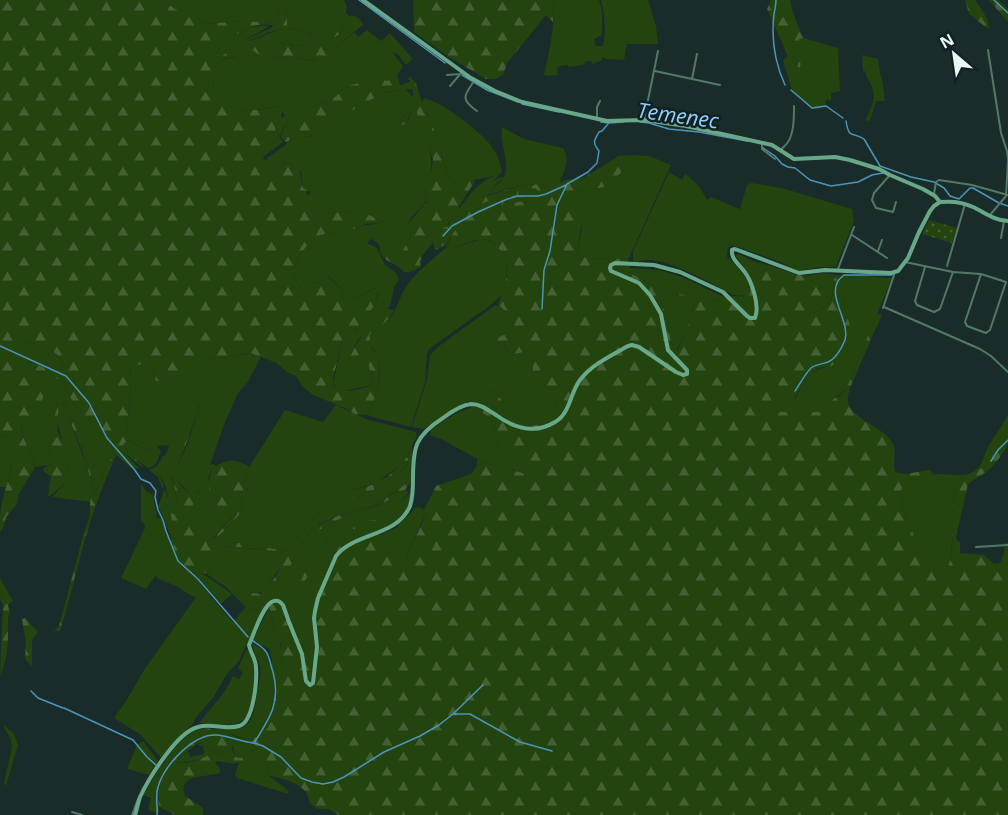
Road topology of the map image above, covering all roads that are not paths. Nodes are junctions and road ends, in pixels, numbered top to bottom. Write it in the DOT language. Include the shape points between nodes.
graph roads {
  1 [pos="363,0"];
  2 [pos="988,50"];
  3 [pos="658,51"];
  4 [pos="697,54"];
  5 [pos="655,71"];
  6 [pos="461,73"];
  7 [pos="447,75"];
  8 [pos="692,79"];
  9 [pos="474,81"];
  10 [pos="720,85"];
  11 [pos="450,86"];
  12 [pos="600,101"];
  13 [pos="794,106"];
  14 [pos="477,111"];
  15 [pos="597,118"];
  16 [pos="644,120"];
  17 [pos="762,145"];
  18 [pos="781,150"];
  19 [pos="775,159"];
  20 [pos="890,175"];
  21 [pos="934,195"];
  22 [pos="1007,196"];
  23 [pos="897,202"];
  24 [pos="940,202"];
  25 [pos="966,204"];
  26 [pos="990,215"];
  27 [pos="1006,221"];
  28 [pos="854,227"];
  29 [pos="851,235"];
  30 [pos="1001,238"];
  31 [pos="882,240"];
  32 [pos="878,252"];
  33 [pos="887,258"];
  34 [pos="905,262"];
  35 [pos="947,266"];
  36 [pos="925,267"];
  37 [pos="838,271"];
  38 [pos="895,272"];
  39 [pos="952,272"];
  40 [pos="981,274"];
  41 [pos="1008,372"];
  42 [pos="1008,545"];
  43 [pos="976,547"];
  44 [pos="72,812"];
  45 [pos="82,815"];
  46 [pos="133,815"];
  1 -- 6 [label="street"];
  2 -- 22 [label="street" via="1007,151"];
  3 -- 5 [label="street"];
  4 -- 8 [label="street"];
  5 -- 8 [label="street"];
  5 -- 16 [label="street"];
  6 -- 7 [label="street"];
  6 -- 9 [label="street"];
  6 -- 11 [label="street"];
  8 -- 10 [label="street"];
  9 -- 14 [label="street" via="465,96"];
  9 -- 15 [label="street" via="522,102"];
  12 -- 15 [label="street"];
  13 -- 18 [label="street" via="790,136"];
  15 -- 16 [label="street"];
  16 -- 17 [label="street"];
  17 -- 18 [label="street"];
  17 -- 19 [label="street"];
  18 -- 20 [label="street" via="794,159 835,157"];
  20 -- 21 [label="street"];
  20 -- 23 [label="street" via="872,200 876,208 893,212"];
  21 -- 22 [label="street" via="940,180"];
  21 -- 24 [label="street"];
  22 -- 26 [label="street"];
  24 -- 25 [label="street"];
  24 -- 34 [label="street" via="932,208"];
  25 -- 26 [label="street"];
  25 -- 35 [label="street"];
  26 -- 27 [label="street"];
  27 -- 30 [label="street"];
  28 -- 29 [label="street"];
  29 -- 32 [label="street"];
  29 -- 37 [label="street"];
  31 -- 32 [label="street"];
  32 -- 33 [label="street"];
  34 -- 36 [label="street"];
  34 -- 38 [label="street"];
  36 -- 39 [label="street"];
  36 -- 39 [label="street" via="915,301 934,312 940,309"];
  37 -- 38 [label="street"];
  37 -- 46 [label="street" via="799,273 732,250 753,287 757,314 753,318 723,292 680,272 654,265 611,265 611,271 639,283 654,300 668,350 687,374 676,372 632,345 583,375 565,414 548,426 532,429 512,425 474,404 461,407 431,426 415,448 413,494 406,513 392,526 351,543 336,556 315,611 313,683 306,681 302,654 283,604 273,601 264,611 249,645 256,665 254,698 246,723 233,727 199,726 187,732 162,759"];
  38 -- 41 [label="street" via="884,308 980,348"];
  39 -- 40 [label="street"];
  40 -- 40 [label="street" via="1006,282 990,330 983,333 965,322"];
  42 -- 43 [label="street"];
  44 -- 45 [label="street"];
}
